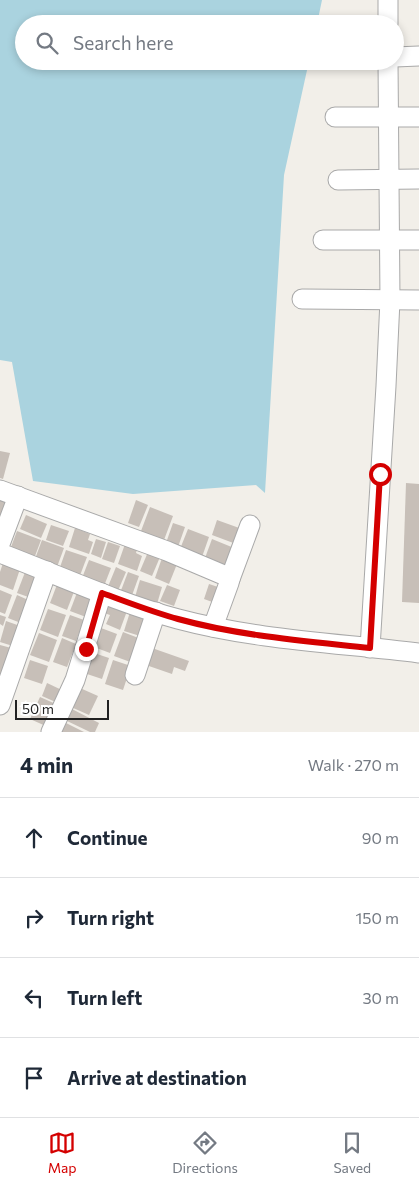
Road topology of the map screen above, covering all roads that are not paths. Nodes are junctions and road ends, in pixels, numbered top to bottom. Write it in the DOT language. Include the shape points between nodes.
graph roads {
  1 [pos="388,0"];
  2 [pos="388,15"];
  3 [pos="419,56"];
  4 [pos="404,57"];
  5 [pos="388,70"];
  6 [pos="335,117"];
  7 [pos="388,117"];
  8 [pos="419,117"];
  9 [pos="389,179"];
  10 [pos="419,179"];
  11 [pos="338,180"];
  12 [pos="323,240"];
  13 [pos="389,240"];
  14 [pos="419,240"];
  15 [pos="302,300"];
  16 [pos="390,300"];
  17 [pos="419,300"];
  18 [pos="0,490"];
  19 [pos="18,496"];
  20 [pos="250,525"];
  21 [pos="0,544"];
  22 [pos="0,553"];
  23 [pos="47,571"];
  24 [pos="230,579"];
  25 [pos="102,593"];
  26 [pos="156,612"];
  27 [pos="213,627"];
  28 [pos="370,648"];
  29 [pos="419,653"];
  30 [pos="136,675"];
  31 [pos="0,705"];
  32 [pos="51,732"];
  1 -- 2 [label="street"];
  3 -- 4 [label="street"];
  5 -- 7 [label="street"];
  6 -- 7 [label="street"];
  7 -- 8 [label="street"];
  7 -- 9 [label="street"];
  9 -- 10 [label="street"];
  9 -- 11 [label="street"];
  9 -- 13 [label="street"];
  12 -- 13 [label="street"];
  13 -- 14 [label="street"];
  13 -- 16 [label="street"];
  15 -- 16 [label="street"];
  16 -- 17 [label="street"];
  16 -- 28 [label="street"];
  18 -- 19 [label="street"];
  19 -- 21 [label="street"];
  19 -- 24 [label="street" via="167,551"];
  20 -- 24 [label="street"];
  22 -- 23 [label="street"];
  23 -- 25 [label="street"];
  23 -- 31 [label="street"];
  24 -- 27 [label="street"];
  25 -- 26 [label="street"];
  25 -- 32 [label="street" via="75,680"];
  26 -- 27 [label="street"];
  26 -- 30 [label="street"];
  27 -- 28 [label="street"];
  28 -- 29 [label="street"];
}
